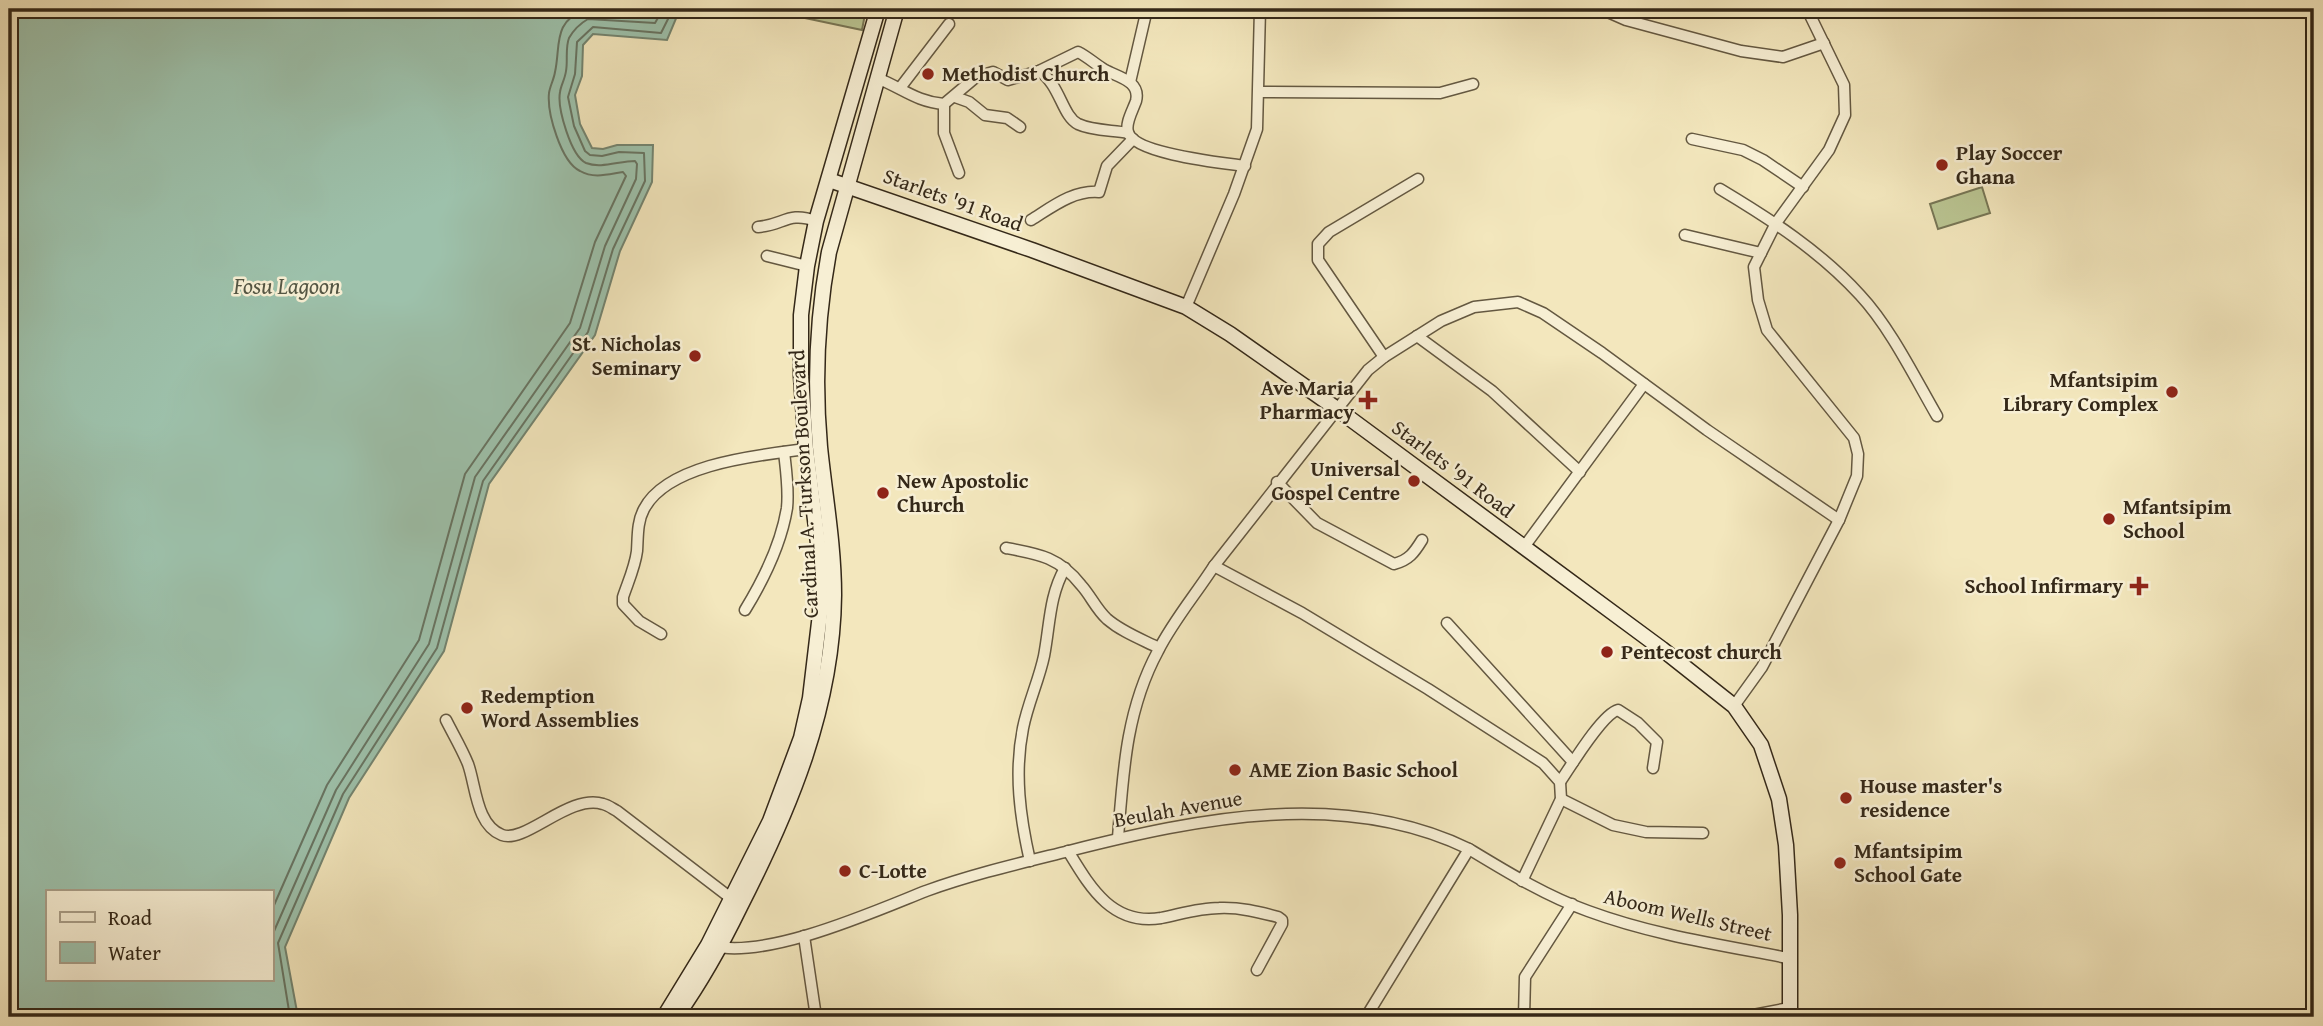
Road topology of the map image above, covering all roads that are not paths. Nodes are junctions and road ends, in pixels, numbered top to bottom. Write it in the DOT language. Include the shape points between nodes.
graph roads {
  1 [pos="878,9"];
  2 [pos="897,9"];
  3 [pos="1147,9"];
  4 [pos="1260,9"];
  5 [pos="1601,9"];
  6 [pos="1807,9"];
  7 [pos="949,24"];
  8 [pos="1824,43"];
  9 [pos="866,48"];
  10 [pos="884,52"];
  11 [pos="1039,71"];
  12 [pos="877,78"];
  13 [pos="1130,82"];
  14 [pos="1473,84"];
  15 [pos="900,88"];
  16 [pos="1260,92"];
  17 [pos="955,97"];
  18 [pos="944,104"];
  19 [pos="1020,127"];
  20 [pos="1130,136"];
  21 [pos="1692,139"];
  22 [pos="856,160"];
  23 [pos="1245,166"];
  24 [pos="959,173"];
  25 [pos="1419,179"];
  26 [pos="829,180"];
  27 [pos="849,185"];
  28 [pos="1803,187"];
  29 [pos="1720,189"];
  30 [pos="878,195"];
  31 [pos="1031,220"];
  32 [pos="816,221"];
  33 [pos="1776,223"];
  34 [pos="758,228"];
  35 [pos="1685,235"];
  36 [pos="1761,253"];
  37 [pos="767,256"];
  38 [pos="807,266"];
  39 [pos="1186,307"];
  40 [pos="1417,336"];
  41 [pos="1384,357"];
  42 [pos="1644,384"];
  43 [pos="1337,409"];
  44 [pos="1937,416"];
  45 [pos="806,449"];
  46 [pos="784,452"];
  47 [pos="1580,472"];
  48 [pos="1277,482"];
  49 [pos="1839,520"];
  50 [pos="1422,540"];
  51 [pos="1524,547"];
  52 [pos="1006,548"];
  53 [pos="1214,566"];
  54 [pos="1065,568"];
  55 [pos="745,610"];
  56 [pos="1447,623"];
  57 [pos="661,635"];
  58 [pos="1159,648"];
  59 [pos="1734,706"];
  60 [pos="446,720"];
  61 [pos="1573,762"];
  62 [pos="1653,768"];
  63 [pos="1560,782"];
  64 [pos="1561,799"];
  65 [pos="1703,833"];
  66 [pos="1118,838"];
  67 [pos="1469,849"];
  68 [pos="1068,851"];
  69 [pos="1030,860"];
  70 [pos="1522,881"];
  71 [pos="732,899"];
  72 [pos="1572,904"];
  73 [pos="804,936"];
  74 [pos="714,947"];
  75 [pos="1788,958"];
  76 [pos="1257,970"];
  77 [pos="1790,1012"];
  78 [pos="664,1017"];
  79 [pos="676,1017"];
  80 [pos="816,1017"];
  81 [pos="1366,1017"];
  82 [pos="1524,1017"];
  83 [pos="1743,1017"];
  1 -- 9 [label="street, Cardinal A. Turkson Boulevard"];
  2 -- 10 [label="street, Cardinal A. Turkson Boulevard"];
  3 -- 13 [label="street"];
  4 -- 16 [label="street"];
  5 -- 8 [label="street" via="1741,51 1783,57"];
  6 -- 8 [label="street"];
  7 -- 15 [label="street"];
  8 -- 28 [label="street" via="1844,85 1845,115 1829,150"];
  9 -- 10 [label="street"];
  9 -- 26 [label="street, Cardinal A. Turkson Boulevard"];
  10 -- 12 [label="street, Cardinal A. Turkson Boulevard"];
  11 -- 13 [label="street" via="1078,52"];
  11 -- 17 [label="street" via="1008,80 996,73 986,74"];
  11 -- 20 [label="street" via="1052,82 1079,125"];
  12 -- 15 [label="street"];
  12 -- 22 [label="street, Cardinal A. Turkson Boulevard"];
  13 -- 20 [label="street" via="1137,97 1128,124"];
  14 -- 16 [label="street" via="1440,93"];
  15 -- 18 [label="street" via="916,99"];
  16 -- 23 [label="street" via="1257,129"];
  17 -- 18 [label="street"];
  17 -- 19 [label="street" via="985,116 1007,118"];
  18 -- 24 [label="street" via="944,133"];
  20 -- 23 [label="street" via="1165,154"];
  20 -- 31 [label="street" via="1107,166 1099,192 1076,194"];
  21 -- 28 [label="street" via="1743,150"];
  22 -- 27 [label="street, Cardinal A. Turkson Boulevard"];
  22 -- 30 [label="street" via="863,178"];
  23 -- 39 [label="street"];
  25 -- 41 [label="street" via="1329,232 1318,244 1318,260"];
  26 -- 27 [label="street, Starlets '91 Road"];
  26 -- 32 [label="street, Cardinal A. Turkson Boulevard"];
  27 -- 30 [label="street, Starlets '91 Road"];
  27 -- 74 [label="street, Cardinal A. Turkson Boulevard" via="821,291 816,367 834,594 827,676 818,718 783,818"];
  28 -- 33 [label="street"];
  29 -- 33 [label="street"];
  30 -- 39 [label="street, Starlets '91 Road"];
  32 -- 34 [label="street" via="801,216"];
  32 -- 38 [label="street, Cardinal A. Turkson Boulevard"];
  33 -- 36 [label="street"];
  33 -- 44 [label="street" via="1860,295"];
  35 -- 36 [label="street"];
  36 -- 49 [label="street" via="1754,267 1767,330 1854,438 1857,476"];
  37 -- 38 [label="street"];
  38 -- 45 [label="street, Cardinal A. Turkson Boulevard" via="801,315"];
  39 -- 43 [label="street, Starlets '91 Road"];
  40 -- 41 [label="street"];
  40 -- 42 [label="street" via="1474,307 1518,302 1543,313"];
  40 -- 47 [label="street" via="1492,391"];
  41 -- 43 [label="street" via="1360,377"];
  42 -- 47 [label="street"];
  42 -- 49 [label="street"];
  43 -- 48 [label="street"];
  43 -- 51 [label="street, Starlets '91 Road"];
  45 -- 46 [label="street"];
  45 -- 71 [label="street, Cardinal A. Turkson Boulevard" via="821,567 810,698 787,779"];
  46 -- 55 [label="street" via="788,491 784,521 772,561"];
  46 -- 57 [label="street" via="693,471 658,491 645,507 623,604"];
  47 -- 51 [label="street"];
  48 -- 50 [label="street" via="1317,523 1388,562 1406,561"];
  48 -- 53 [label="street"];
  49 -- 59 [label="street" via="1762,667"];
  51 -- 59 [label="street, Starlets '91 Road"];
  52 -- 54 [label="street" via="1043,555"];
  53 -- 58 [label="street"];
  53 -- 63 [label="street" via="1428,690 1543,764"];
  54 -- 58 [label="street" via="1106,618"];
  54 -- 69 [label="street" via="1054,590 1043,661 1020,749 1019,800"];
  56 -- 61 [label="street"];
  58 -- 66 [label="street" via="1125,747"];
  59 -- 75 [label="street, Starlets '91 Road" via="1762,745 1779,799 1790,915"];
  60 -- 71 [label="street" via="469,767 484,819 500,835 509,837 585,803 602,803"];
  61 -- 62 [label="street" via="1611,712 1618,710 1657,742"];
  61 -- 63 [label="street"];
  63 -- 64 [label="street"];
  64 -- 65 [label="street" via="1613,825 1646,832"];
  64 -- 70 [label="street"];
  66 -- 67 [label="street, Beulah Avenue" via="1206,821 1309,813 1421,829"];
  66 -- 68 [label="street, Beulah Avenue"];
  67 -- 70 [label="street, Aboom Wells Street"];
  67 -- 81 [label="street"];
  68 -- 69 [label="street, Beulah Avenue"];
  68 -- 76 [label="street" via="1098,895 1128,916 1159,918 1222,907 1278,917 1282,924"];
  69 -- 73 [label="street, Beulah Avenue"];
  70 -- 72 [label="street, Aboom Wells Street"];
  71 -- 74 [label="street, Cardinal A. Turkson Boulevard"];
  72 -- 75 [label="street, Aboom Wells Street" via="1679,937"];
  72 -- 82 [label="street" via="1525,978"];
  73 -- 74 [label="street, Beulah Avenue" via="750,947"];
  73 -- 80 [label="street"];
  74 -- 78 [label="street, Cardinal A. Turkson Boulevard"];
  74 -- 79 [label="street, Cardinal A. Turkson Boulevard"];
  75 -- 77 [label="street, Starlets '91 Road"];
  77 -- 83 [label="street"];
}
